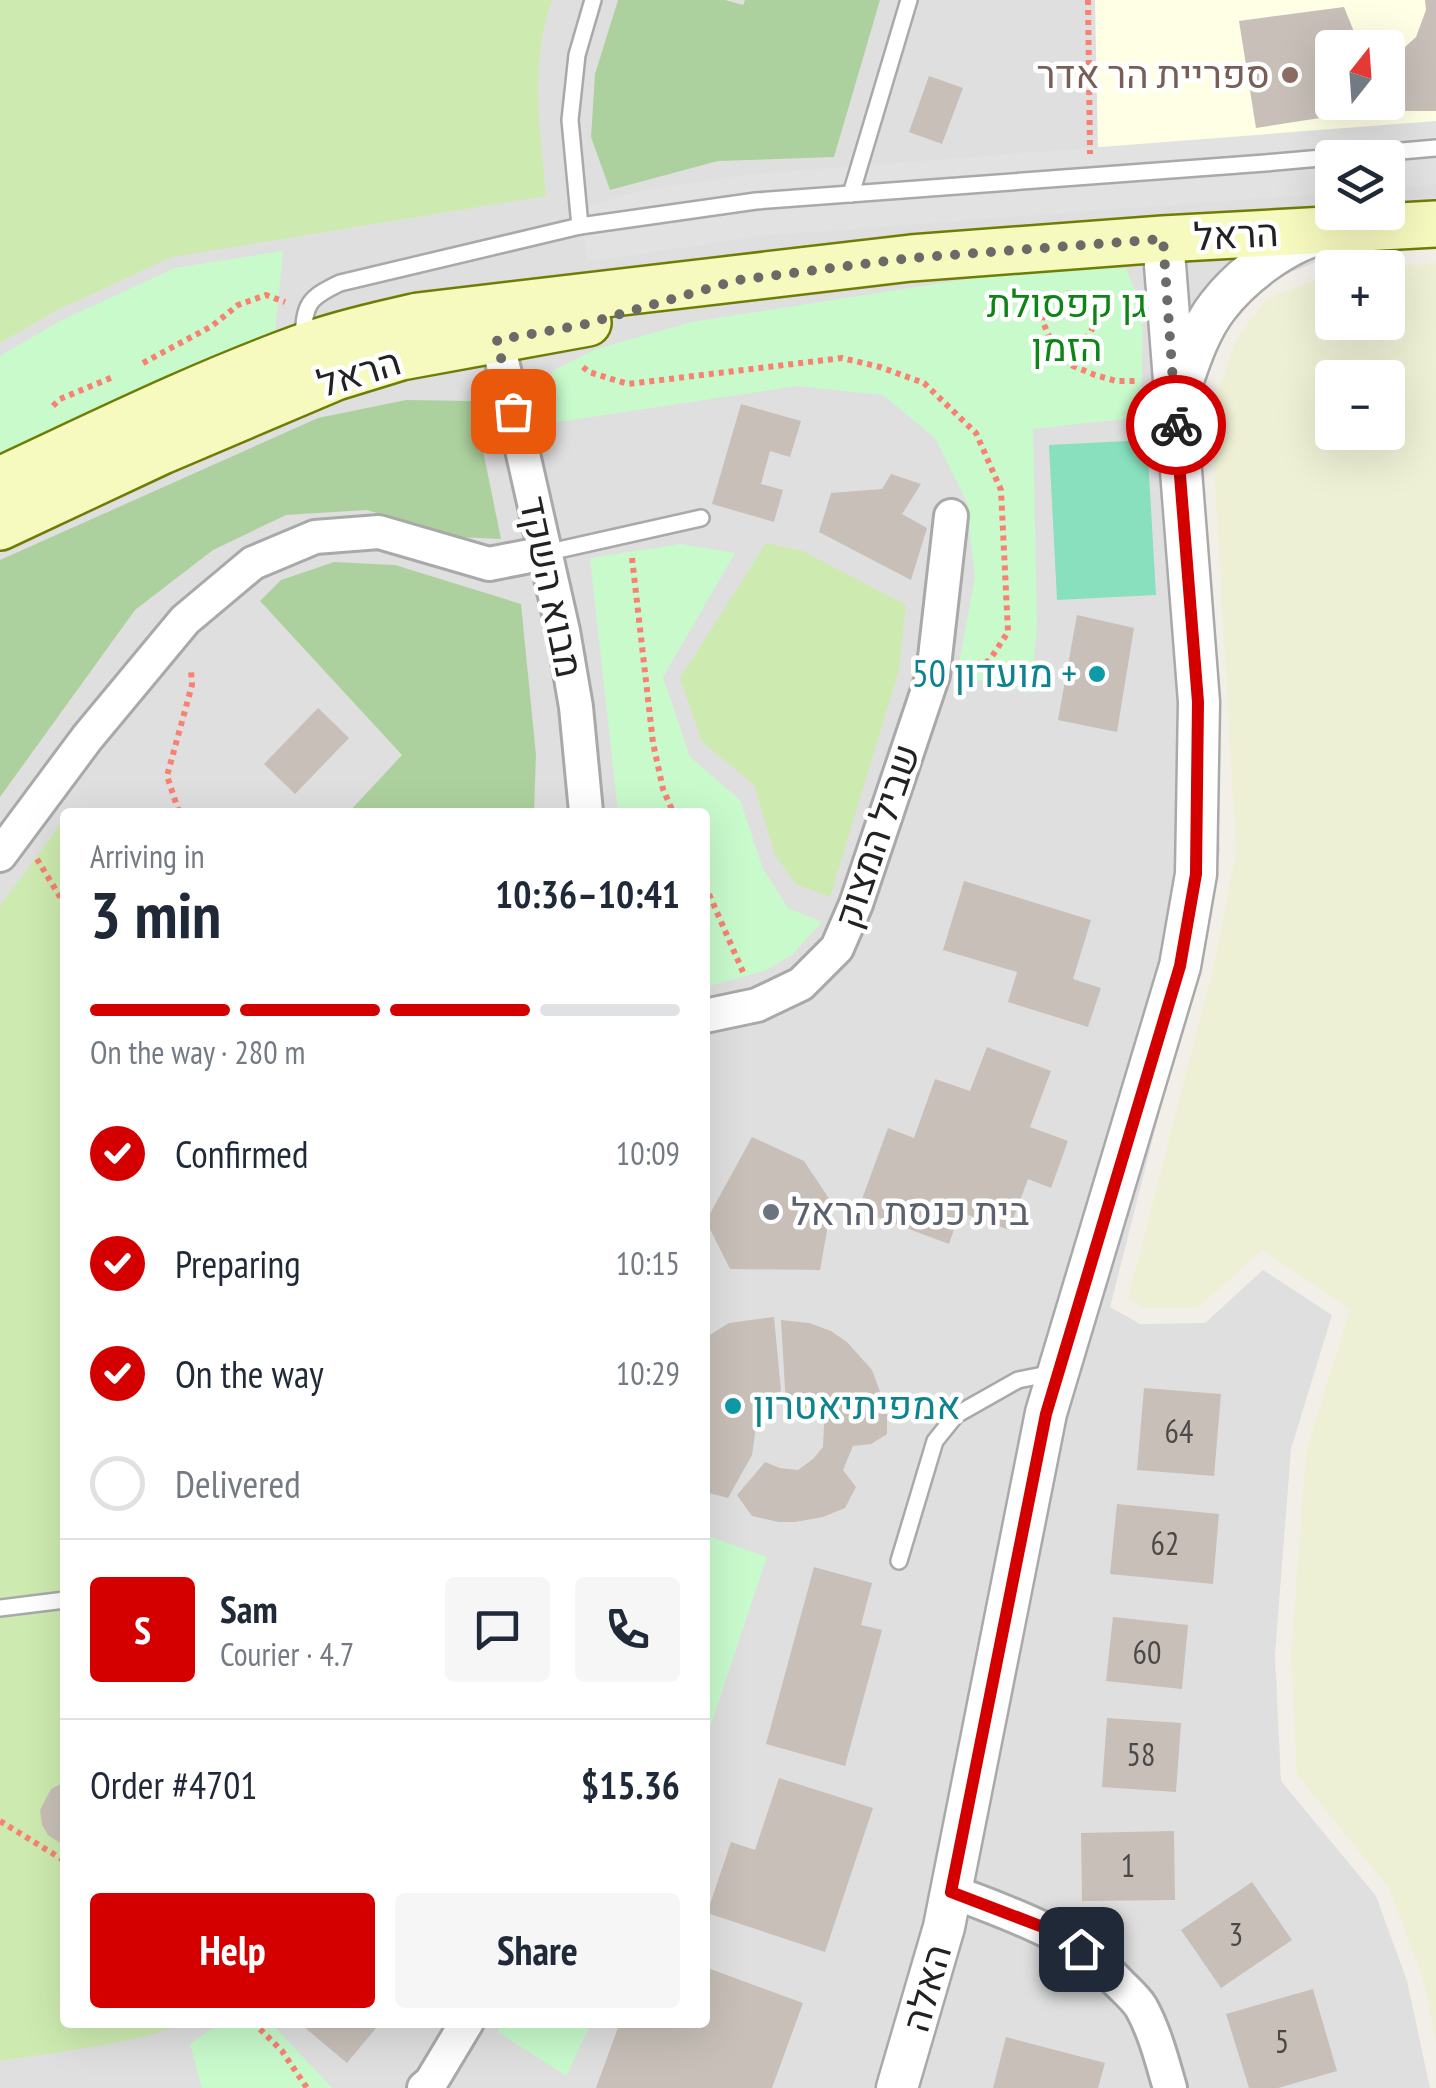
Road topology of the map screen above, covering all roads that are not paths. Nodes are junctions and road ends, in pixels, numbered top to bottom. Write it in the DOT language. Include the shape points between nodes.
graph roads {
  1 [pos="594,0"];
  2 [pos="910,0"];
  3 [pos="1436,148"];
  4 [pos="851,194"];
  5 [pos="1436,224"];
  6 [pos="1405,225"];
  7 [pos="580,226"];
  8 [pos="1315,230"];
  9 [pos="1340,230"];
  10 [pos="1163,239"];
  11 [pos="738,280"];
  12 [pos="494,323"];
  13 [pos="301,348"];
  14 [pos="1173,388"];
  15 [pos="0,480"];
  16 [pos="951,516"];
  17 [pos="701,518"];
  18 [pos="0,526"];
  19 [pos="545,554"];
  20 [pos="579,752"];
  21 [pos="572,808"];
  22 [pos="586,808"];
  23 [pos="10,842"];
  24 [pos="710,1015"];
  25 [pos="1058,1372"];
  26 [pos="898,1562"];
  27 [pos="60,1601"];
  28 [pos="0,1608"];
  29 [pos="951,1892"];
  30 [pos="463,2028"];
  31 [pos="424,2088"];
  32 [pos="897,2088"];
  33 [pos="1170,2088"];
  1 -- 7 [label="lane" via="577,56 570,120"];
  2 -- 4 [label="lane"];
  3 -- 4 [label="lane"];
  4 -- 7 [label="lane" via="756,200"];
  5 -- 6 [label="main road, הראל"];
  7 -- 13 [label="lane" via="340,282 316,294 305,310"];
  8 -- 10 [label="main road, הראל"];
  9 -- 14 [label="street" via="1277,253 1245,278 1217,306"];
  10 -- 11 [label="main road, הראל" via="911,258"];
  10 -- 14 [label="street, האלה"];
  11 -- 12 [label="main road, הראל"];
  11 -- 12 [label="main road, הראל" via="582,325 545,331"];
  12 -- 13 [label="main road, הראל" via="418,316"];
  12 -- 18 [label="main road, הראל" via="336,376"];
  12 -- 19 [label="street, מבוא השקד"];
  13 -- 15 [label="main road, הראל"];
  14 -- 25 [label="street, האלה" via="1198,702 1196,874 1180,966"];
  16 -- 24 [label="street, שביל המצוק" via="933,675 837,948 801,984 757,1005"];
  17 -- 19 [label="lane"];
  19 -- 20 [label="street, מבוא השקד"];
  19 -- 23 [label="street" via="489,564 379,532 315,538 252,563 186,620"];
  20 -- 21 [label="street, מבוא השקד"];
  20 -- 22 [label="street, מבוא השקד"];
  25 -- 26 [label="lane" via="1018,1380 956,1415 935,1442"];
  25 -- 29 [label="street, האלה"];
  27 -- 28 [label="lane"];
  29 -- 32 [label="street, האלה"];
  29 -- 33 [label="street" via="1048,1929 1113,1976 1139,2004"];
  30 -- 31 [label="street"];
}
